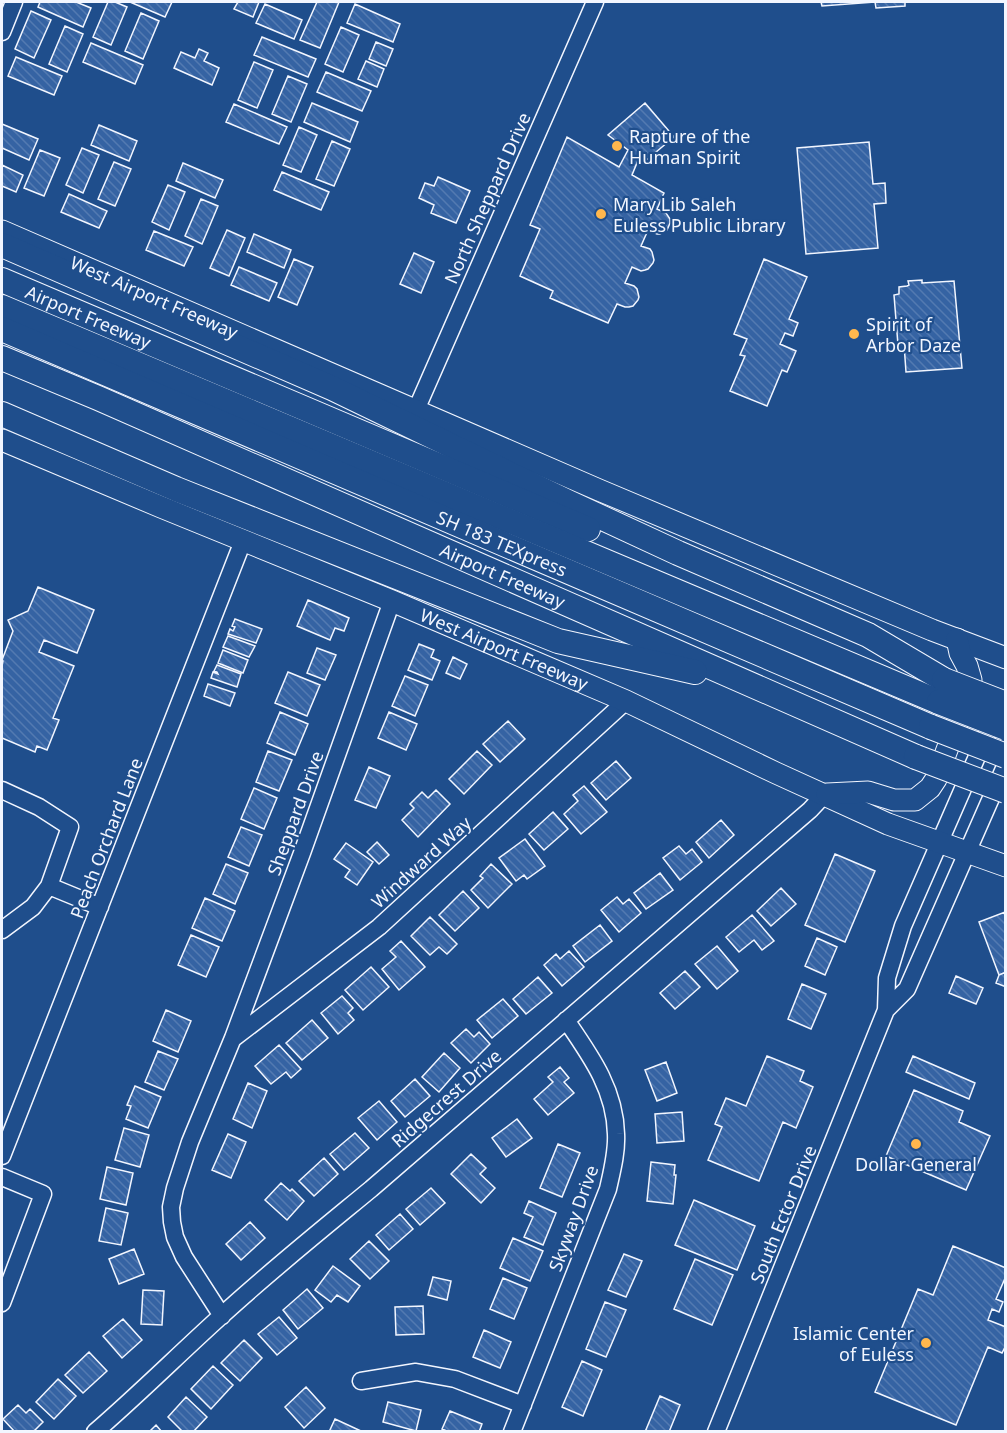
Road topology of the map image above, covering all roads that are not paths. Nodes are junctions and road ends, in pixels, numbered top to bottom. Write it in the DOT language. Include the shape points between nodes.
graph roads {
  1 [pos="14,2"];
  2 [pos="595,2"];
  3 [pos="2,32"];
  4 [pos="2,231"];
  5 [pos="2,245"];
  6 [pos="2,280"];
  7 [pos="2,307"];
  8 [pos="2,329"];
  9 [pos="2,358"];
  10 [pos="416,410"];
  11 [pos="2,414"];
  12 [pos="2,440"];
  13 [pos="243,541"];
  14 [pos="392,601"];
  15 [pos="957,639"];
  16 [pos="1005,658"];
  17 [pos="750,684"];
  18 [pos="941,691"];
  19 [pos="1005,693"];
  20 [pos="626,701"];
  21 [pos="1005,704"];
  22 [pos="1005,728"];
  23 [pos="1005,756"];
  24 [pos="1005,764"];
  25 [pos="2,790"];
  26 [pos="1005,791"];
  27 [pos="824,795"];
  28 [pos="939,843"];
  29 [pos="966,852"];
  30 [pos="1005,866"];
  31 [pos="49,886"];
  32 [pos="100,907"];
  33 [pos="2,930"];
  34 [pos="886,1010"];
  35 [pos="566,1020"];
  36 [pos="233,1038"];
  37 [pos="3,1152"];
  38 [pos="2,1177"];
  39 [pos="2,1303"];
  40 [pos="222,1316"];
  41 [pos="361,1381"];
  42 [pos="523,1405"];
  43 [pos="94,1431"];
  44 [pos="512,1431"];
  45 [pos="716,1431"];
  1 -- 3 [label="street"];
  2 -- 10 [label="street, North Sheppard Drive"];
  4 -- 10 [label="main road, West Airport Freeway"];
  5 -- 18 [label="highway" via="332,388 678,553 868,635"];
  6 -- 18 [label="highway, Airport Freeway"];
  7 -- 18 [label="highway, SH 183 TEXpress"];
  8 -- 23 [label="highway, SH 183 TEXpress, bridge"];
  9 -- 17 [label="highway, Airport Freeway"];
  10 -- 15 [label="main road, West Airport Freeway"];
  11 -- 17 [label="highway" via="176,489 558,641"];
  12 -- 13 [label="main road, West Airport Freeway"];
  13 -- 14 [label="main road, West Airport Freeway"];
  13 -- 32 [label="street, Peach Orchard Lane"];
  14 -- 20 [label="main road, West Airport Freeway"];
  14 -- 36 [label="street, Sheppard Drive"];
  15 -- 16 [label="main road, West Airport Freeway"];
  15 -- 27 [label="main road" via="971,680 930,788 915,800 894,800 868,792"];
  17 -- 26 [label="highway, Airport Freeway, bridge" via="916,757"];
  18 -- 21 [label="highway, Airport Freeway, bridge"];
  18 -- 22 [label="highway, SH 183 TEXpress, bridge"];
  19 -- 28 [label="street, South Ector Drive"];
  20 -- 27 [label="main road, West Airport Freeway"];
  20 -- 36 [label="street, Windward Way" via="379,927"];
  24 -- 29 [label="street, South Ector Drive"];
  25 -- 31 [label="street" via="70,827"];
  27 -- 28 [label="main road, West Airport Freeway"];
  27 -- 35 [label="street, Ridgecrest Drive"];
  28 -- 29 [label="main road, West Airport Freeway"];
  28 -- 34 [label="street, South Ector Drive" via="903,926 888,978"];
  29 -- 30 [label="main road, West Airport Freeway"];
  29 -- 34 [label="street, South Ector Drive" via="918,968 907,989"];
  31 -- 32 [label="street"];
  31 -- 33 [label="street" via="33,907"];
  32 -- 37 [label="street, Peach Orchard Lane"];
  34 -- 45 [label="street, South Ector Drive"];
  35 -- 40 [label="street, Ridgecrest Drive"];
  35 -- 42 [label="street, Skyway Drive" via="603,1076 616,1145 608,1189"];
  36 -- 40 [label="street, Sheppard Drive" via="190,1142 171,1207 171,1222 184,1257"];
  38 -- 39 [label="street" via="43,1194"];
  40 -- 43 [label="street, Ridgecrest Drive"];
  41 -- 42 [label="street" via="416,1372 456,1379"];
  42 -- 44 [label="street, Skyway Drive"];
}
